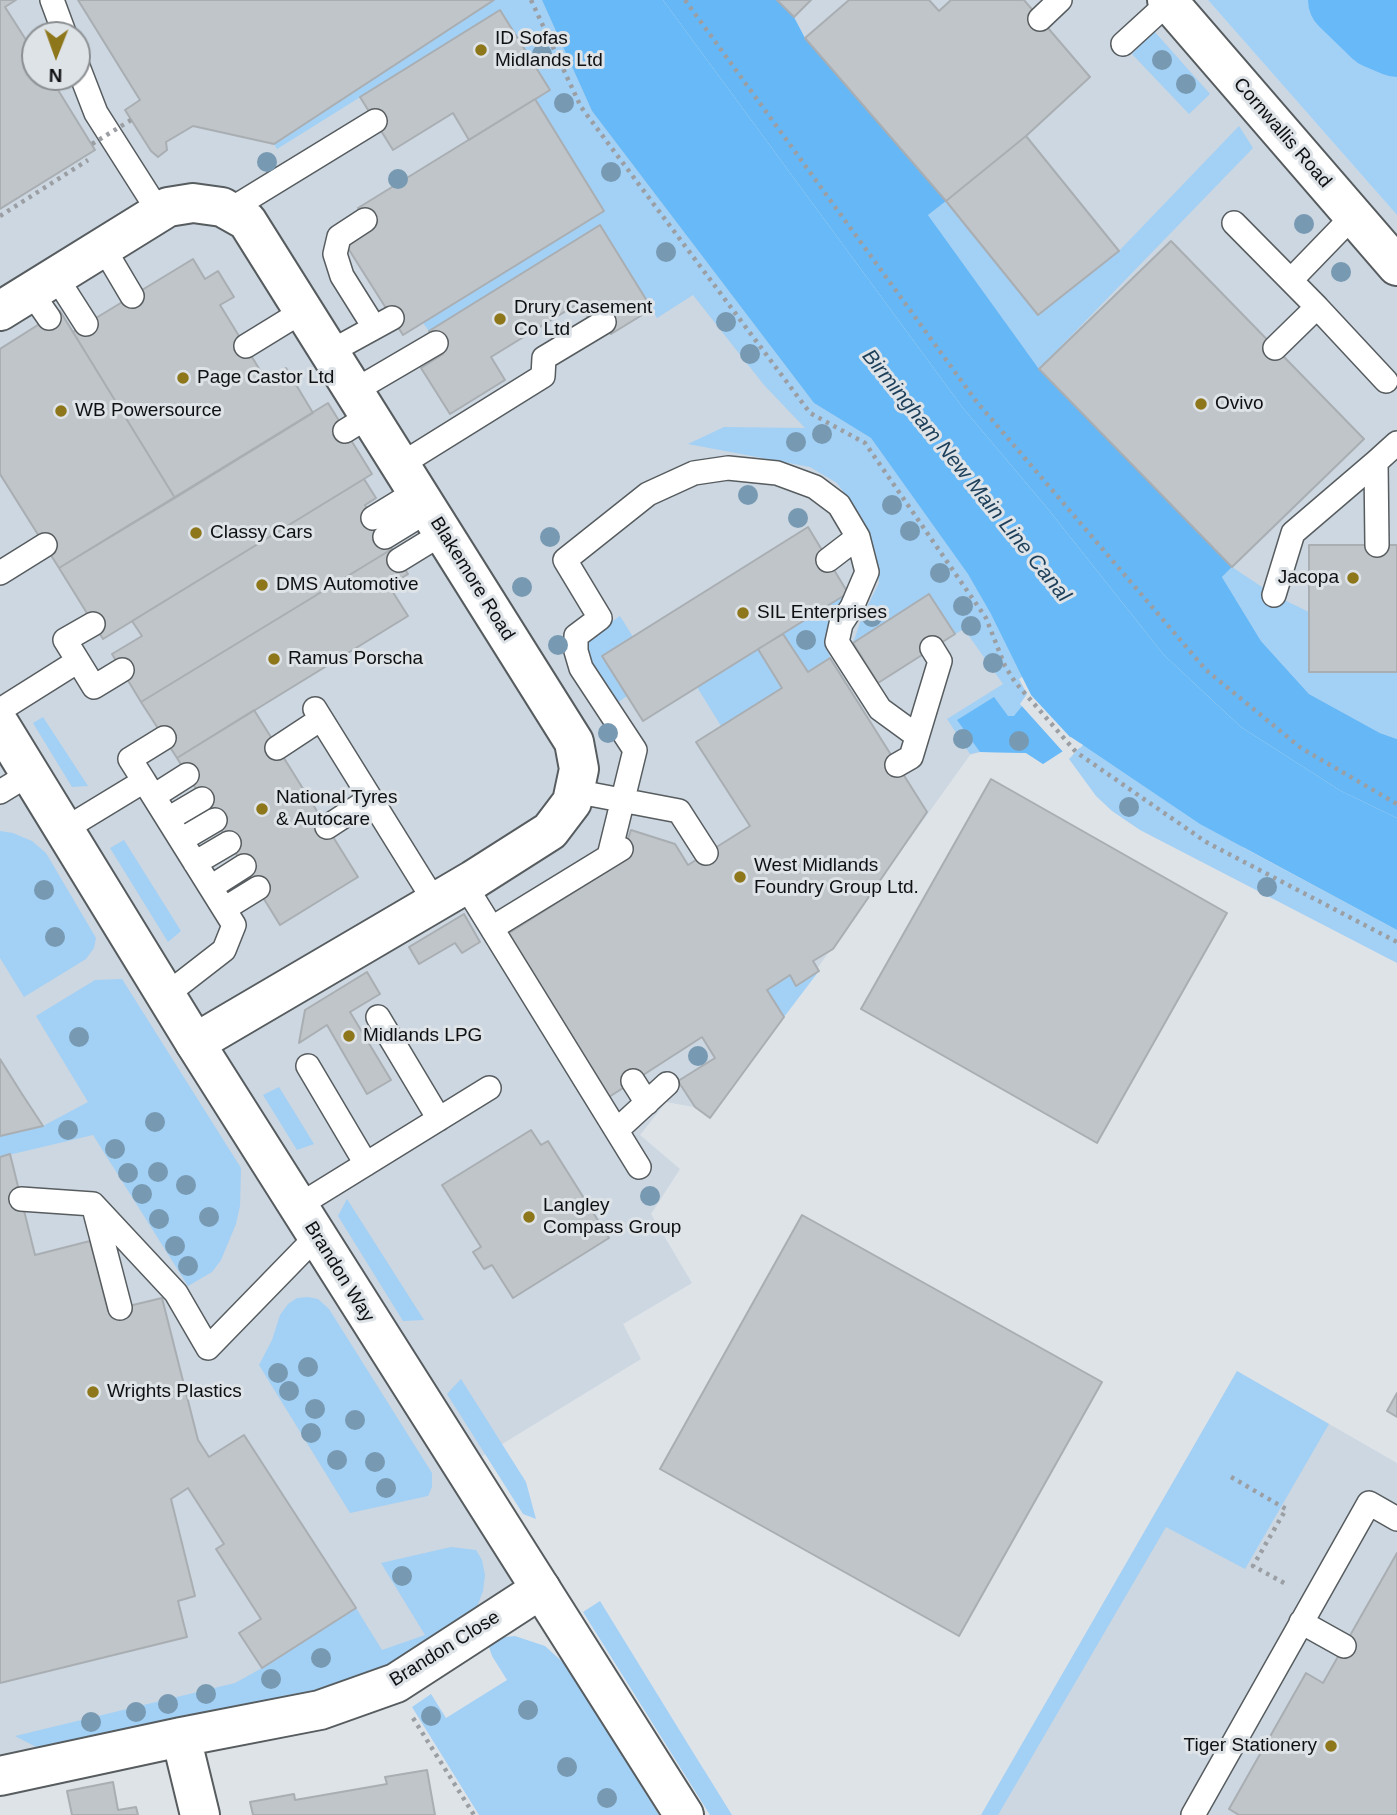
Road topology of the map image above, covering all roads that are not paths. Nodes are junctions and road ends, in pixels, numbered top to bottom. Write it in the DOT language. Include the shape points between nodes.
graph roads {
  1 [pos="52,0"];
  2 [pos="1060,0"];
  3 [pos="1168,1"];
  4 [pos="1040,19"];
  5 [pos="60,21"];
  6 [pos="1123,44"];
  7 [pos="87,91"];
  8 [pos="375,121"];
  9 [pos="228,211"];
  10 [pos="159,212"];
  11 [pos="1353,216"];
  12 [pos="365,220"];
  13 [pos="1234,223"];
  14 [pos="103,247"];
  15 [pos="1397,266"];
  16 [pos="1292,279"];
  17 [pos="132,296"];
  18 [pos="34,299"];
  19 [pos="1317,307"];
  20 [pos="303,311"];
  21 [pos="604,322"];
  22 [pos="86,324"];
  23 [pos="436,343"];
  24 [pos="246,346"];
  25 [pos="1275,348"];
  26 [pos="330,352"];
  27 [pos="1387,381"];
  28 [pos="356,413"];
  29 [pos="1397,443"];
  30 [pos="1376,462"];
  31 [pos="422,500"];
  32 [pos="379,527"];
  33 [pos="858,537"];
  34 [pos="45,545"];
  35 [pos="1377,545"];
  36 [pos="399,560"];
  37 [pos="828,560"];
  38 [pos="0,573"];
  39 [pos="1274,595"];
  40 [pos="93,624"];
  41 [pos="932,648"];
  42 [pos="78,661"];
  43 [pos="122,670"];
  44 [pos="0,710"];
  45 [pos="0,724"];
  46 [pos="917,736"];
  47 [pos="164,738"];
  48 [pos="277,748"];
  49 [pos="897,765"];
  50 [pos="187,775"];
  51 [pos="15,782"];
  52 [pos="149,789"];
  53 [pos="574,791"];
  54 [pos="202,799"];
  55 [pos="370,799"];
  56 [pos="622,801"];
  57 [pos="168,820"];
  58 [pos="215,820"];
  59 [pos="327,827"];
  60 [pos="65,829"];
  61 [pos="181,840"];
  62 [pos="229,843"];
  63 [pos="706,853"];
  64 [pos="195,863"];
  65 [pos="244,866"];
  66 [pos="211,887"];
  67 [pos="258,888"];
  68 [pos="450,894"];
  69 [pos="224,909"];
  70 [pos="492,928"];
  71 [pos="166,995"];
  72 [pos="378,1017"];
  73 [pos="195,1043"];
  74 [pos="308,1066"];
  75 [pos="633,1082"];
  76 [pos="667,1084"];
  77 [pos="489,1088"];
  78 [pos="647,1103"];
  79 [pos="439,1119"];
  80 [pos="617,1130"];
  81 [pos="366,1164"];
  82 [pos="639,1167"];
  83 [pos="22,1199"];
  84 [pos="93,1204"];
  85 [pos="307,1221"];
  86 [pos="120,1308"];
  87 [pos="1397,1519"];
  88 [pos="541,1589"];
  89 [pos="1301,1622"];
  90 [pos="1344,1646"];
  91 [pos="181,1737"];
  92 [pos="1,1771"];
  93 [pos="200,1815"];
  94 [pos="684,1815"];
  95 [pos="1193,1815"];
  1 -- 5 [label="lane"];
  2 -- 4 [label="lane"];
  3 -- 6 [label="lane"];
  3 -- 11 [label="street, Cornwallis Road"];
  7 -- 10 [label="lane" via="96,113"];
  8 -- 9 [label="lane"];
  9 -- 10 [label="street, Blakemore Road" via="193,203"];
  9 -- 20 [label="street, Blakemore Road" via="247,221"];
  10 -- 14 [label="street, Blakemore Road"];
  11 -- 15 [label="street, Cornwallis Road"];
  11 -- 16 [label="lane"];
  12 -- 26 [label="lane" via="339,237 335,254 342,276 383,323"];
  13 -- 16 [label="lane"];
  14 -- 17 [label="lane"];
  14 -- 18 [label="street, Blakemore Road"];
  16 -- 19 [label="lane"];
  18 -- 22 [label="lane"];
  19 -- 25 [label="lane"];
  19 -- 27 [label="lane"];
  20 -- 24 [label="lane"];
  20 -- 26 [label="street, Blakemore Road"];
  21 -- 31 [label="lane" via="544,358 542,376"];
  23 -- 28 [label="lane"];
  26 -- 28 [label="street, Blakemore Road"];
  28 -- 31 [label="street, Blakemore Road"];
  29 -- 30 [label="lane"];
  30 -- 35 [label="lane"];
  30 -- 39 [label="lane" via="1293,533"];
  31 -- 32 [label="lane"];
  31 -- 36 [label="lane"];
  31 -- 53 [label="street, Blakemore Road" via="574,742 579,769"];
  33 -- 37 [label="lane"];
  33 -- 46 [label="lane" via="867,572 836,642 865,701"];
  33 -- 56 [label="lane" via="839,505 815,487 777,473 728,468 694,473 648,494 565,560 600,618 576,636 582,668 635,750"];
  34 -- 38 [label="lane"];
  40 -- 42 [label="lane" via="65,640"];
  41 -- 46 [label="lane" via="940,661"];
  42 -- 43 [label="lane" via="94,687"];
  42 -- 44 [label="lane"];
  45 -- 51 [label="street, Brandon Way"];
  46 -- 49 [label="lane" via="911,757"];
  47 -- 52 [label="lane" via="130,759"];
  48 -- 55 [label="lane" via="318,714"];
  50 -- 52 [label="lane"];
  51 -- 60 [label="street, Brandon Way"];
  52 -- 57 [label="lane"];
  52 -- 60 [label="lane"];
  53 -- 56 [label="lane"];
  53 -- 68 [label="street, Blakemore Road" via="572,802 550,831"];
  54 -- 57 [label="lane"];
  55 -- 59 [label="lane"];
  55 -- 68 [label="lane"];
  56 -- 63 [label="lane" via="679,811"];
  56 -- 70 [label="lane" via="617,851"];
  57 -- 61 [label="lane"];
  58 -- 61 [label="lane"];
  60 -- 71 [label="street, Brandon Way"];
  61 -- 64 [label="lane"];
  62 -- 64 [label="lane"];
  64 -- 66 [label="lane"];
  65 -- 66 [label="lane"];
  66 -- 69 [label="lane"];
  67 -- 69 [label="lane"];
  68 -- 70 [label="lane"];
  68 -- 73 [label="street, Blakemore Road"];
  69 -- 71 [label="lane" via="234,925 224,950"];
  70 -- 80 [label="lane" via="595,1086"];
  71 -- 73 [label="street, Brandon Way"];
  72 -- 79 [label="lane"];
  73 -- 85 [label="street, Brandon Way"];
  74 -- 81 [label="lane"];
  75 -- 78 [label="lane"];
  76 -- 78 [label="lane"];
  77 -- 79 [label="lane"];
  78 -- 80 [label="lane"];
  79 -- 81 [label="lane"];
  80 -- 82 [label="lane"];
  81 -- 85 [label="lane"];
  83 -- 84 [label="lane"];
  84 -- 85 [label="lane" via="176,1293 208,1348"];
  84 -- 86 [label="lane"];
  85 -- 88 [label="street, Brandon Way"];
  87 -- 89 [label="lane" via="1368,1503"];
  88 -- 91 [label="street, Brandon Close" via="396,1683 320,1710"];
  88 -- 94 [label="street, Brandon Way"];
  89 -- 90 [label="lane"];
  89 -- 95 [label="lane"];
  91 -- 92 [label="street, Brandon Close"];
  91 -- 93 [label="street"];
}
